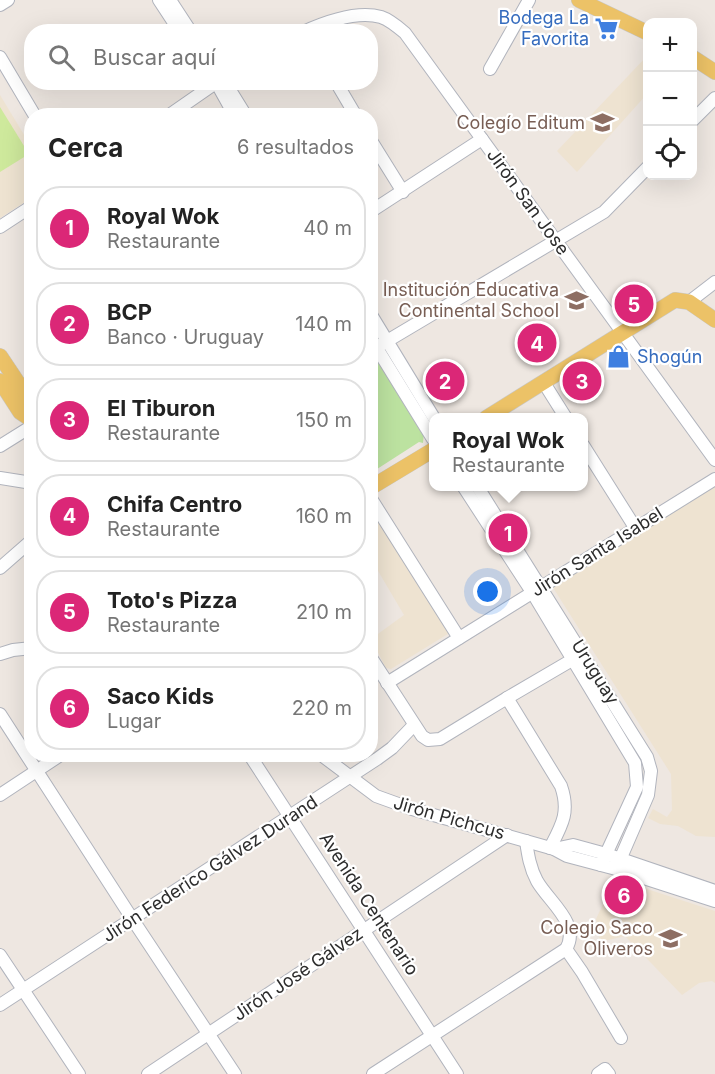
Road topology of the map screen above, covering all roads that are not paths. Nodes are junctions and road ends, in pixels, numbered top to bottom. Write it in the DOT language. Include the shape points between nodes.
graph roads {
  1 [pos="8,0"];
  2 [pos="159,0"];
  3 [pos="170,0"];
  4 [pos="529,0"];
  5 [pos="586,1"];
  6 [pos="0,5"];
  7 [pos="175,24"];
  8 [pos="186,24"];
  9 [pos="324,24"];
  10 [pos="643,30"];
  11 [pos="0,57"];
  12 [pos="697,60"];
  13 [pos="490,69"];
  14 [pos="715,72"];
  15 [pos="206,90"];
  16 [pos="220,90"];
  17 [pos="230,90"];
  18 [pos="341,90"];
  19 [pos="715,98"];
  20 [pos="30,108"];
  21 [pos="180,108"];
  22 [pos="231,108"];
  23 [pos="241,108"];
  24 [pos="351,108"];
  25 [pos="697,117"];
  26 [pos="482,139"];
  27 [pos="378,152"];
  28 [pos="643,172"];
  29 [pos="403,192"];
  30 [pos="378,207"];
  31 [pos="24,212"];
  32 [pos="0,228"];
  33 [pos="555,240"];
  34 [pos="715,282"];
  35 [pos="689,302"];
  36 [pos="715,320"];
  37 [pos="622,333"];
  38 [pos="378,341"];
  39 [pos="0,356"];
  40 [pos="0,381"];
  41 [pos="544,383"];
  42 [pos="24,392"];
  43 [pos="431,413"];
  44 [pos="493,413"];
  45 [pos="563,413"];
  46 [pos="24,415"];
  47 [pos="24,431"];
  48 [pos="429,432"];
  49 [pos="0,446"];
  50 [pos="429,452"];
  51 [pos="588,453"];
  52 [pos="715,460"];
  53 [pos="0,478"];
  54 [pos="715,479"];
  55 [pos="24,482"];
  56 [pos="378,483"];
  57 [pos="468,491"];
  58 [pos="480,491"];
  59 [pos="378,510"];
  60 [pos="636,529"];
  61 [pos="24,547"];
  62 [pos="0,568"];
  63 [pos="537,590"];
  64 [pos="459,638"];
  65 [pos="24,649"];
  66 [pos="0,654"];
  67 [pos="572,660"];
  68 [pos="378,668"];
  69 [pos="387,682"];
  70 [pos="507,698"];
  71 [pos="0,714"];
  72 [pos="414,725"];
  73 [pos="24,749"];
  74 [pos="378,757"];
  75 [pos="33,762"];
  76 [pos="50,762"];
  77 [pos="254,762"];
  78 [pos="331,762"];
  79 [pos="371,762"];
  80 [pos="38,770"];
  81 [pos="350,776"];
  82 [pos="0,795"];
  83 [pos="289,818"];
  84 [pos="507,835"];
  85 [pos="526,841"];
  86 [pos="552,848"];
  87 [pos="604,860"];
  88 [pos="618,864"];
  89 [pos="672,882"];
  90 [pos="715,891"];
  91 [pos="715,901"];
  92 [pos="133,920"];
  93 [pos="363,931"];
  94 [pos="566,949"];
  95 [pos="0,955"];
  96 [pos="23,990"];
  97 [pos="0,1005"];
  98 [pos="208,1033"];
  99 [pos="432,1036"];
  100 [pos="621,1038"];
  101 [pos="79,1074"];
  102 [pos="148,1074"];
  103 [pos="235,1074"];
  104 [pos="374,1074"];
  105 [pos="457,1074"];
  1 -- 6 [label="street"];
  2 -- 7 [label="street"];
  3 -- 8 [label="street"];
  4 -- 13 [label="street"];
  5 -- 10 [label="main road"];
  9 -- 26 [label="street, Jirón San Jose" via="361,15 381,17 395,24"];
  11 -- 20 [label="street"];
  12 -- 14 [label="main road"];
  15 -- 21 [label="street"];
  16 -- 22 [label="street"];
  17 -- 23 [label="street"];
  18 -- 24 [label="street"];
  19 -- 25 [label="street"];
  26 -- 29 [label="street"];
  26 -- 33 [label="street, Jirón San Jose"];
  27 -- 29 [label="street"];
  28 -- 33 [label="street" via="604,212"];
  29 -- 30 [label="street"];
  31 -- 32 [label="street"];
  33 -- 37 [label="street, Jirón San Jose"];
  33 -- 38 [label="street"];
  34 -- 35 [label="street"];
  35 -- 36 [label="main road"];
  35 -- 37 [label="main road" via="675,300"];
  37 -- 41 [label="main road"];
  37 -- 52 [label="street, Jirón San Jose"];
  38 -- 43 [label="street"];
  38 -- 48 [label="street"];
  39 -- 42 [label="main road"];
  40 -- 46 [label="main road"];
  41 -- 44 [label="main road"];
  41 -- 45 [label="street"];
  47 -- 49 [label="street"];
  50 -- 56 [label="main road"];
  51 -- 60 [label="street"];
  53 -- 55 [label="street"];
  54 -- 60 [label="street, Jirón Santa Isabel"];
  57 -- 63 [label="street, Uruguay"];
  58 -- 63 [label="street, Uruguay"];
  59 -- 64 [label="street"];
  60 -- 63 [label="street, Jirón Santa Isabel"];
  61 -- 62 [label="street"];
  63 -- 64 [label="street, Jirón Santa Isabel"];
  63 -- 67 [label="street, Uruguay"];
  63 -- 88 [label="street, Uruguay" via="647,757 651,771 648,795"];
  64 -- 69 [label="street, Jirón Santa Isabel"];
  65 -- 66 [label="street"];
  67 -- 70 [label="street"];
  67 -- 87 [label="street, Uruguay" via="635,763 637,787"];
  68 -- 69 [label="street"];
  69 -- 72 [label="street"];
  70 -- 72 [label="street" via="440,739 428,740"];
  70 -- 86 [label="street" via="566,798 564,821"];
  71 -- 73 [label="street"];
  72 -- 74 [label="street, Jirón Federico Gálvez Durand"];
  75 -- 80 [label="street"];
  76 -- 80 [label="street"];
  77 -- 83 [label="street, Avenida Centenario"];
  78 -- 81 [label="street, Jirón Pichcus"];
  79 -- 81 [label="street, Jirón Federico Gálvez Durand"];
  80 -- 82 [label="street"];
  80 -- 92 [label="street"];
  81 -- 83 [label="street, Jirón Federico Gálvez Durand"];
  81 -- 84 [label="street, Jirón Pichcus" via="376,796"];
  83 -- 92 [label="street, Jirón Federico Gálvez Durand"];
  83 -- 93 [label="street, Avenida Centenario"];
  84 -- 85 [label="street, Jirón Pichcus"];
  84 -- 93 [label="street, Jirón José Gálvez"];
  85 -- 86 [label="street, Jirón Pichcus"];
  85 -- 94 [label="street" via="529,863 538,882 570,927"];
  86 -- 87 [label="street, Jirón Pichcus" via="567,856"];
  87 -- 88 [label="street, Jirón Pichcus"];
  88 -- 89 [label="street, Jirón Pichcus"];
  89 -- 90 [label="street"];
  89 -- 91 [label="street"];
  92 -- 96 [label="street, Jirón Federico Gálvez Durand"];
  92 -- 98 [label="street"];
  93 -- 98 [label="street, Jirón José Gálvez"];
  93 -- 99 [label="street, Avenida Centenario"];
  94 -- 99 [label="street"];
  94 -- 100 [label="street"];
  95 -- 96 [label="street"];
  96 -- 97 [label="street, Jirón Federico Gálvez Durand"];
  96 -- 101 [label="street"];
  98 -- 102 [label="street, Jirón José Gálvez"];
  98 -- 103 [label="street"];
  99 -- 104 [label="street"];
  99 -- 105 [label="street, Avenida Centenario"];
}
